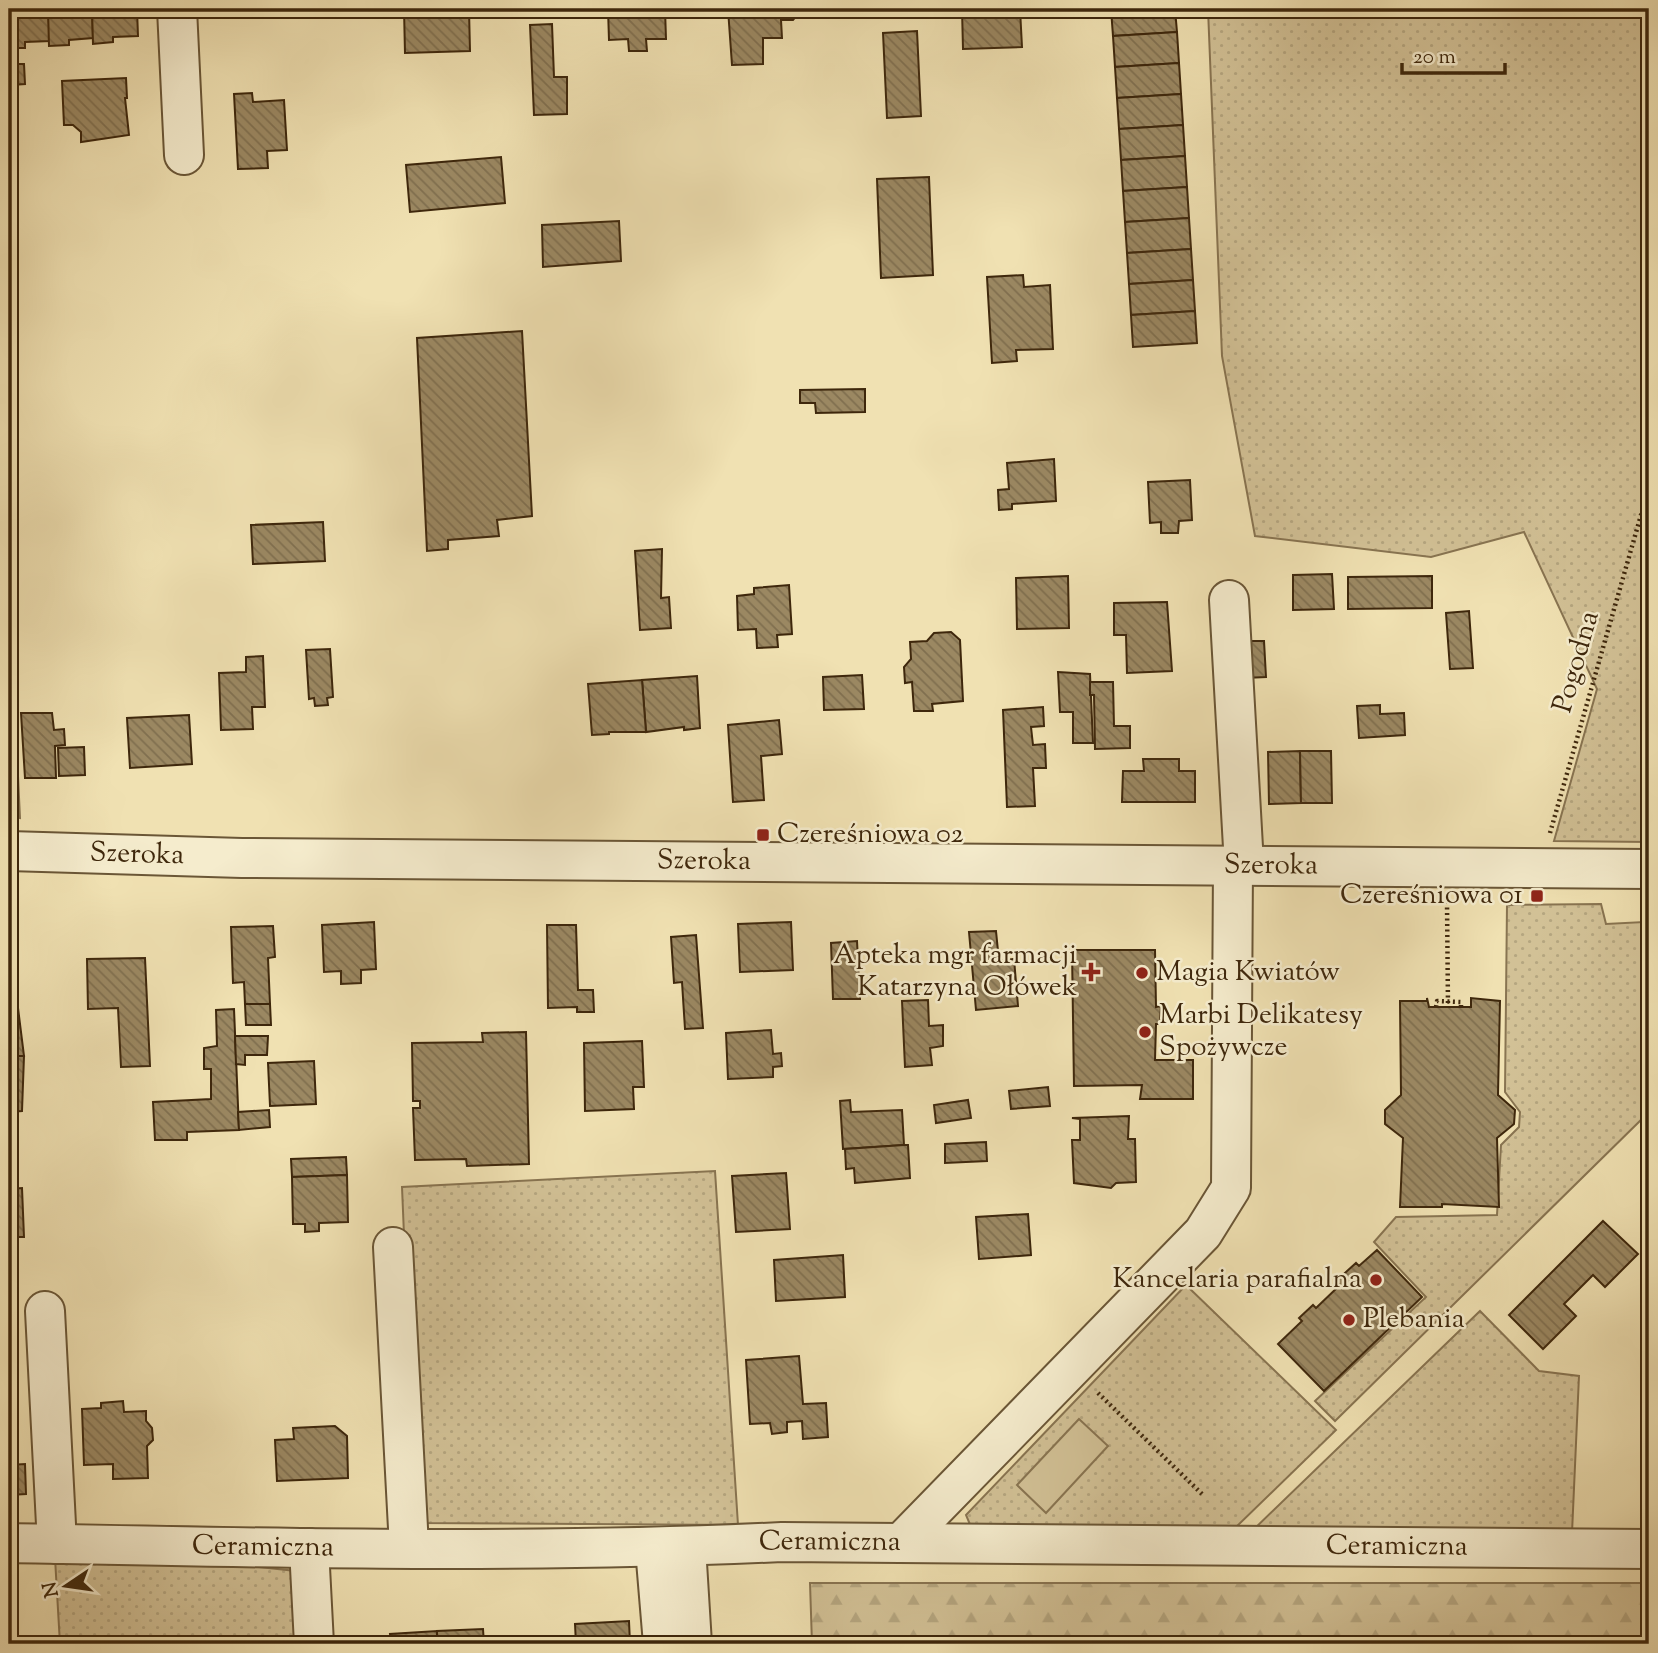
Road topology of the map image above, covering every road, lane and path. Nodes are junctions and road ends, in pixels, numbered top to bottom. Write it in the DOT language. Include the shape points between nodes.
graph roads {
  1 [pos="177,9"];
  2 [pos="184,155"];
  3 [pos="1649,487"];
  4 [pos="1228,600"];
  5 [pos="1550,834"];
  6 [pos="9,851"];
  7 [pos="1238,865"];
  8 [pos="1649,869"];
  9 [pos="1447,890"];
  10 [pos="1448,1004"];
  11 [pos="1436,1007"];
  12 [pos="1461,1007"];
  13 [pos="393,1247"];
  14 [pos="45,1311"];
  15 [pos="1073,1368"];
  16 [pos="1202,1494"];
  17 [pos="9,1543"];
  18 [pos="901,1543"];
  19 [pos="57,1544"];
  20 [pos="670,1547"];
  21 [pos="309,1548"];
  22 [pos="409,1548"];
  23 [pos="1649,1549"];
  24 [pos="314,1644"];
  25 [pos="663,1644"];
  26 [pos="692,1644"];
  1 -- 2 [label="street"];
  3 -- 5 [label="path, Pogodna"];
  4 -- 7 [label="street"];
  6 -- 7 [label="street, Szeroka" via="242,858"];
  7 -- 8 [label="street, Szeroka"];
  7 -- 15 [label="street" via="1231,1188 1203,1233"];
  9 -- 10 [label="path"];
  10 -- 11 [label="path" via="1437,1002"];
  10 -- 12 [label="path" via="1461,1002"];
  13 -- 22 [label="street"];
  14 -- 19 [label="street"];
  15 -- 16 [label="path"];
  15 -- 18 [label="street"];
  17 -- 19 [label="street, Ceramiczna"];
  18 -- 20 [label="street, Ceramiczna"];
  18 -- 23 [label="street, Ceramiczna"];
  19 -- 21 [label="street, Ceramiczna"];
  20 -- 22 [label="street, Ceramiczna"];
  20 -- 25 [label="street"];
  20 -- 26 [label="street"];
  21 -- 22 [label="street, Ceramiczna"];
  21 -- 24 [label="street"];
}
